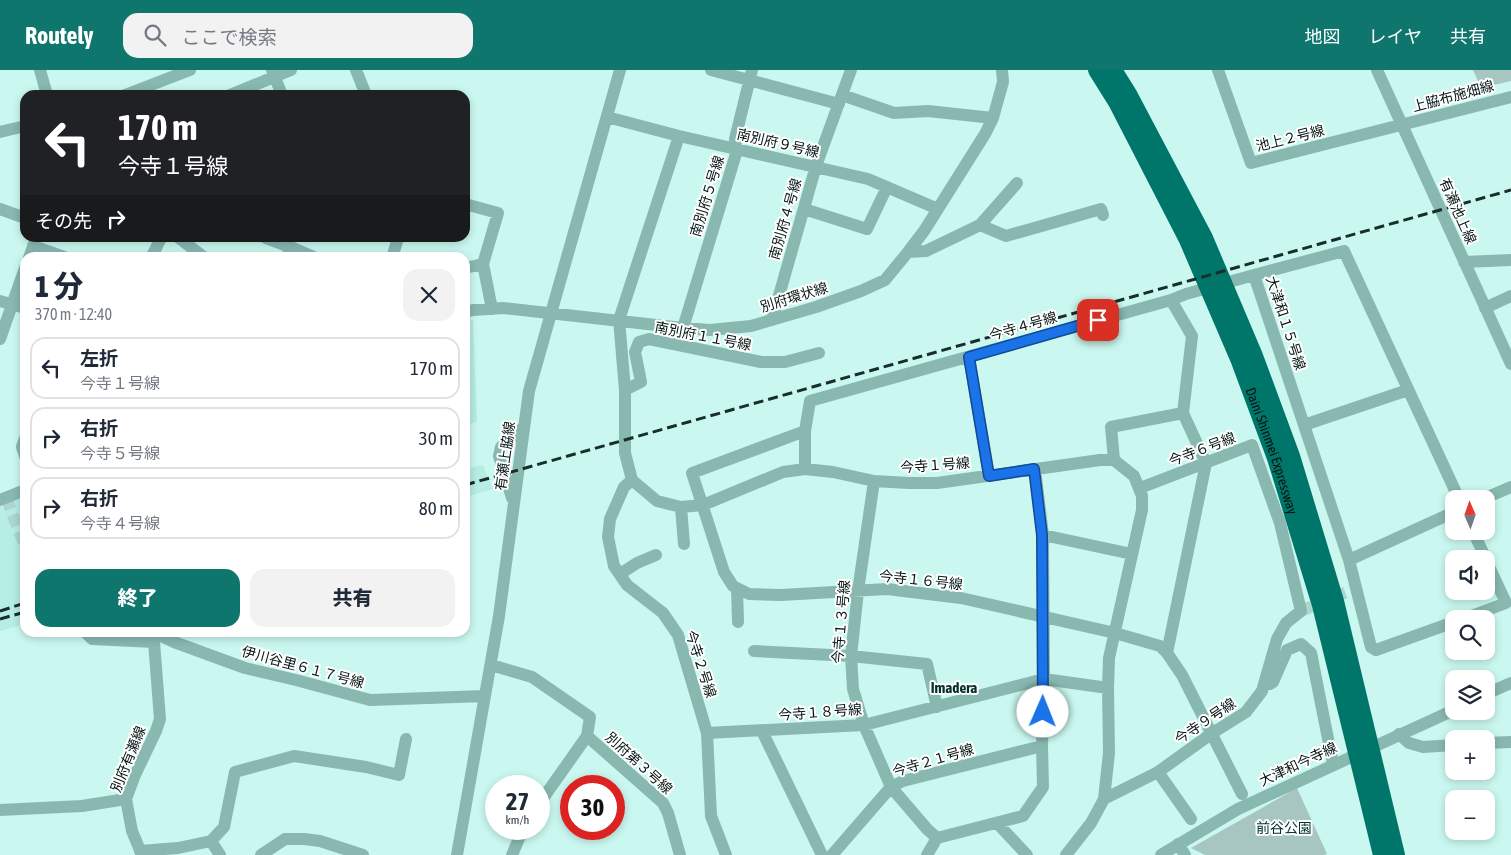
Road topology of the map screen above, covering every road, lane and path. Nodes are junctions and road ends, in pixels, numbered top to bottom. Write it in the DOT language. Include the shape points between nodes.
graph roads {
  1 [pos="40,70"];
  2 [pos="190,70"];
  3 [pos="291,70"];
  4 [pos="356,70"];
  5 [pos="620,70"];
  6 [pos="711,70"];
  7 [pos="851,70"];
  8 [pos="1002,70"];
  9 [pos="1097,70"];
  10 [pos="1114,70"];
  11 [pos="1218,70"];
  12 [pos="1377,70"];
  13 [pos="273,73"];
  14 [pos="751,75"];
  15 [pos="46,90"];
  16 [pos="138,90"];
  17 [pos="240,90"];
  18 [pos="280,90"];
  19 [pos="364,90"];
  20 [pos="1511,97"];
  21 [pos="840,99"];
  22 [pos="607,117"];
  23 [pos="993,118"];
  24 [pos="1403,125"];
  25 [pos="20,127"];
  26 [pos="0,132"];
  27 [pos="679,136"];
  28 [pos="736,148"];
  29 [pos="816,166"];
  30 [pos="1017,183"];
  31 [pos="887,187"];
  32 [pos="470,205"];
  33 [pos="0,209"];
  34 [pos="804,209"];
  35 [pos="938,209"];
  36 [pos="1103,215"];
  37 [pos="20,216"];
  38 [pos="980,225"];
  39 [pos="184,242"];
  40 [pos="272,242"];
  41 [pos="33,247"];
  42 [pos="48,252"];
  43 [pos="197,252"];
  44 [pos="287,252"];
  45 [pos="908,252"];
  46 [pos="1511,260"];
  47 [pos="1464,262"];
  48 [pos="483,264"];
  49 [pos="470,267"];
  50 [pos="20,277"];
  51 [pos="1248,277"];
  52 [pos="1511,296"];
  53 [pos="1172,300"];
  54 [pos="6,303"];
  55 [pos="20,307"];
  56 [pos="492,308"];
  57 [pos="1485,308"];
  58 [pos="470,311"];
  59 [pos="550,314"];
  60 [pos="619,320"];
  61 [pos="772,320"];
  62 [pos="683,328"];
  63 [pos="0,339"];
  64 [pos="1508,350"];
  65 [pos="819,354"];
  66 [pos="969,357"];
  67 [pos="1511,364"];
  68 [pos="625,390"];
  69 [pos="1408,390"];
  70 [pos="1183,413"];
  71 [pos="1304,425"];
  72 [pos="524,427"];
  73 [pos="805,431"];
  74 [pos="1114,460"];
  75 [pos="1206,463"];
  76 [pos="805,469"];
  77 [pos="1034,469"];
  78 [pos="989,476"];
  79 [pos="632,480"];
  80 [pos="874,481"];
  81 [pos="1511,486"];
  82 [pos="1140,488"];
  83 [pos="1455,490"];
  84 [pos="20,492"];
  85 [pos="1495,493"];
  86 [pos="0,500"];
  87 [pos="514,503"];
  88 [pos="703,505"];
  89 [pos="680,506"];
  90 [pos="1445,516"];
  91 [pos="1042,535"];
  92 [pos="684,544"];
  93 [pos="1132,554"];
  94 [pos="656,555"];
  95 [pos="1349,560"];
  96 [pos="620,574"];
  97 [pos="1495,579"];
  98 [pos="737,588"];
  99 [pos="858,590"];
  100 [pos="1489,610"];
  101 [pos="1301,612"];
  102 [pos="1043,617"];
  103 [pos="738,622"];
  104 [pos="1445,625"];
  105 [pos="1115,634"];
  106 [pos="90,637"];
  107 [pos="156,637"];
  108 [pos="163,637"];
  109 [pos="154,642"];
  110 [pos="754,651"];
  111 [pos="1167,653"];
  112 [pos="851,656"];
  113 [pos="491,665"];
  114 [pos="1044,679"];
  115 [pos="1511,683"];
  116 [pos="1108,688"];
  117 [pos="1495,690"];
  118 [pos="1262,691"];
  119 [pos="485,696"];
  120 [pos="937,707"];
  121 [pos="1445,714"];
  122 [pos="864,725"];
  123 [pos="762,731"];
  124 [pos="707,733"];
  125 [pos="1211,734"];
  126 [pos="1399,734"];
  127 [pos="588,736"];
  128 [pos="406,739"];
  129 [pos="1511,742"];
  130 [pos="1495,743"];
  131 [pos="1042,746"];
  132 [pos="1445,746"];
  133 [pos="1338,762"];
  134 [pos="1158,772"];
  135 [pos="891,787"];
  136 [pos="550,789"];
  137 [pos="1242,794"];
  138 [pos="126,799"];
  139 [pos="1104,799"];
  140 [pos="0,810"];
  141 [pos="1191,819"];
  142 [pos="997,823"];
  143 [pos="937,838"];
  144 [pos="285,839"];
  145 [pos="211,840"];
  146 [pos="519,840"];
  147 [pos="1181,850"];
  148 [pos="141,853"];
  149 [pos="220,855"];
  150 [pos="261,855"];
  151 [pos="278,855"];
  152 [pos="362,855"];
  153 [pos="457,855"];
  154 [pos="512,855"];
  155 [pos="680,855"];
  156 [pos="726,855"];
  157 [pos="822,855"];
  158 [pos="832,855"];
  159 [pos="926,855"];
  160 [pos="1027,855"];
  161 [pos="1066,855"];
  162 [pos="1161,855"];
  163 [pos="1382,855"];
  164 [pos="1396,855"];
  1 -- 15 [label="street"];
  2 -- 16 [label="street"];
  3 -- 13 [label="street"];
  4 -- 19 [label="street"];
  5 -- 22 [label="street, 有瀬上脇線"];
  6 -- 14 [label="street"];
  7 -- 21 [label="street, 南別府４号線"];
  8 -- 23 [label="street, 別府環状線" via="1003,82"];
  9 -- 163 [label="highway, Daini Shinmei Expressway" via="1188,240 1240,361 1276,458 1321,605"];
  10 -- 164 [label="highway, Daini Shinmei Expressway" via="1204,238 1254,356 1291,456 1336,601"];
  11 -- 24 [label="street, 池上２号線" via="1251,163"];
  12 -- 24 [label="street, 有瀬池上線"];
  13 -- 17 [label="street"];
  13 -- 18 [label="street"];
  14 -- 21 [label="street"];
  14 -- 28 [label="street, 南別府５号線" via="735,139"];
  20 -- 24 [label="street, 上脇布施畑線"];
  21 -- 23 [label="street" via="894,113 928,111"];
  21 -- 29 [label="street, 南別府４号線"];
  22 -- 27 [label="street, 南別府９号線"];
  22 -- 59 [label="street, 有瀬上脇線"];
  23 -- 35 [label="street, 別府環状線"];
  24 -- 47 [label="street, 有瀬池上線"];
  25 -- 26 [label="street"];
  27 -- 28 [label="street, 南別府９号線"];
  27 -- 60 [label="street"];
  28 -- 29 [label="street, 南別府９号線"];
  28 -- 62 [label="street, 南別府５号線"];
  29 -- 31 [label="street, 南別府９号線"];
  29 -- 34 [label="street, 南別府４号線"];
  30 -- 38 [label="street"];
  31 -- 34 [label="street" via="867,229"];
  31 -- 35 [label="street, 南別府９号線"];
  32 -- 48 [label="street" via="498,213"];
  33 -- 37 [label="street"];
  34 -- 61 [label="street, 南別府４号線"];
  35 -- 45 [label="street, 別府環状線"];
  36 -- 38 [label="street" via="1100,209 1006,236"];
  38 -- 45 [label="street" via="926,251"];
  39 -- 43 [label="street"];
  40 -- 44 [label="street"];
  41 -- 42 [label="street"];
  45 -- 61 [label="street, 別府環状線" via="885,280"];
  46 -- 47 [label="street"];
  47 -- 57 [label="street, 有瀬池上線"];
  48 -- 49 [label="street"];
  48 -- 56 [label="street"];
  50 -- 54 [label="street"];
  51 -- 53 [label="street, 今寺４号線"];
  51 -- 69 [label="street, 大津和１５号線" via="1344,251"];
  51 -- 71 [label="street, 大津和１５号線"];
  52 -- 57 [label="street"];
  53 -- 66 [label="street, 今寺４号線"];
  53 -- 70 [label="street" via="1192,336"];
  54 -- 55 [label="street"];
  54 -- 63 [label="street"];
  56 -- 58 [label="street, 別府環状線"];
  56 -- 59 [label="street, 別府環状線"];
  57 -- 64 [label="street, 有瀬池上線"];
  59 -- 60 [label="street, 別府環状線"];
  59 -- 72 [label="street, 有瀬上脇線" via="529,391"];
  60 -- 62 [label="street, 別府環状線"];
  60 -- 68 [label="street"];
  61 -- 62 [label="street, 別府環状線" via="710,330"];
  64 -- 67 [label="street, 有瀬池上線"];
  65 -- 68 [label="street, 南別府１１号線" via="785,362 761,362 648,339 640,342 635,352 641,382"];
  66 -- 73 [label="street, 今寺４号線" via="810,401"];
  66 -- 78 [label="street"];
  68 -- 79 [label="street" via="625,453"];
  69 -- 71 [label="street"];
  69 -- 83 [label="street, 大津和１５号線"];
  70 -- 74 [label="street" via="1111,427"];
  70 -- 75 [label="street"];
  71 -- 95 [label="street, 大津和１５号線"];
  72 -- 87 [label="street, 有瀬上脇線"];
  72 -- 87 [label="street" via="501,447 499,456"];
  73 -- 76 [label="street, 今寺４号線"];
  73 -- 88 [label="street" via="692,473"];
  74 -- 77 [label="street, 今寺１号線"];
  74 -- 82 [label="street" via="1134,476"];
  75 -- 82 [label="street, 今寺６号線"];
  75 -- 101 [label="street, 今寺６号線" via="1252,445 1280,523"];
  75 -- 111 [label="street"];
  76 -- 80 [label="street, 今寺１号線"];
  76 -- 88 [label="street, 今寺１号線" via="783,472"];
  77 -- 78 [label="street, 今寺１号線"];
  77 -- 91 [label="street"];
  78 -- 80 [label="street, 今寺１号線" via="937,482"];
  79 -- 89 [label="street, 今寺１号線" via="657,501"];
  79 -- 96 [label="street, 今寺２号線" via="624,487 610,519 608,537 614,566"];
  80 -- 99 [label="street, 今寺１３号線"];
  81 -- 85 [label="street"];
  82 -- 93 [label="street" via="1142,510"];
  84 -- 86 [label="street"];
  87 -- 113 [label="street, 有瀬上脇線"];
  88 -- 89 [label="street, 今寺１号線"];
  88 -- 98 [label="street" via="724,572"];
  89 -- 92 [label="street"];
  90 -- 95 [label="street"];
  91 -- 93 [label="street"];
  91 -- 102 [label="street"];
  93 -- 105 [label="street"];
  94 -- 96 [label="street"];
  95 -- 104 [label="street, 大津和１５号線" via="1371,647 1376,650"];
  96 -- 124 [label="street, 今寺２号線" via="627,585 663,613 678,635"];
  97 -- 100 [label="street" via="1506,604"];
  98 -- 99 [label="street, 今寺１６号線" via="749,594 781,595"];
  98 -- 103 [label="street"];
  99 -- 102 [label="street, 今寺１６号線" via="887,589 961,598"];
  99 -- 112 [label="street, 今寺１３号線"];
  101 -- 118 [label="street, 今寺９号線" via="1286,623 1277,640"];
  102 -- 105 [label="street, 今寺１６号線"];
  102 -- 114 [label="street"];
  105 -- 111 [label="street, 今寺１６号線" via="1160,646"];
  105 -- 116 [label="street" via="1109,658"];
  106 -- 109 [label="street"];
  107 -- 109 [label="street, 伊川谷里６１７号線"];
  108 -- 119 [label="street, 伊川谷里６１７号線" via="245,668 370,700"];
  109 -- 138 [label="street, 別府有瀬線" via="160,719"];
  110 -- 112 [label="street"];
  111 -- 125 [label="street" via="1182,675"];
  112 -- 120 [label="street" via="927,664"];
  112 -- 122 [label="street, 今寺１３号線" via="853,689"];
  113 -- 119 [label="street, 有瀬上脇線"];
  113 -- 127 [label="street, 別府第３号線" via="532,677 590,717"];
  114 -- 116 [label="street, 今寺１８号線"];
  114 -- 120 [label="street, 今寺１８号線"];
  114 -- 131 [label="street"];
  115 -- 117 [label="street"];
  116 -- 139 [label="street" via="1109,754"];
  118 -- 125 [label="street, 今寺９号線" via="1246,712"];
  118 -- 133 [label="street" via="1272,682 1287,650 1301,644 1311,653"];
  119 -- 153 [label="street, 有瀬上脇線"];
  120 -- 122 [label="street, 今寺１８号線"];
  121 -- 126 [label="street, 大津和今寺線"];
  122 -- 123 [label="street, 今寺１８号線"];
  122 -- 135 [label="street, 今寺１３号線"];
  123 -- 124 [label="street, 今寺１８号線"];
  123 -- 157 [label="street"];
  124 -- 156 [label="street, 今寺２号線" via="711,816"];
  125 -- 134 [label="street, 今寺９号線"];
  125 -- 137 [label="street"];
  126 -- 132 [label="street" via="1409,743 1423,747"];
  126 -- 133 [label="street, 大津和今寺線"];
  127 -- 136 [label="street"];
  127 -- 155 [label="street, 別府第３号線" via="663,803"];
  128 -- 145 [label="street" via="399,775 294,756 235,772 224,827"];
  129 -- 130 [label="street"];
  131 -- 135 [label="street, 今寺２１号線" via="903,781"];
  131 -- 142 [label="street" via="1043,787 1023,816"];
  133 -- 147 [label="street, 大津和今寺線" via="1238,809"];
  134 -- 139 [label="street, 今寺９号線"];
  134 -- 141 [label="street"];
  135 -- 143 [label="street, 今寺１３号線"];
  135 -- 158 [label="street, 今寺２１号線"];
  138 -- 140 [label="street" via="82,806"];
  138 -- 148 [label="street, 別府有瀬線" via="132,831"];
  139 -- 161 [label="street" via="1091,823"];
  142 -- 143 [label="street"];
  142 -- 160 [label="street"];
  143 -- 159 [label="street"];
  144 -- 150 [label="street"];
  144 -- 151 [label="street"];
  144 -- 152 [label="street" via="320,842"];
  145 -- 148 [label="street"];
  145 -- 149 [label="street"];
  146 -- 154 [label="street"];
  147 -- 162 [label="street, 大津和今寺線"];
}
